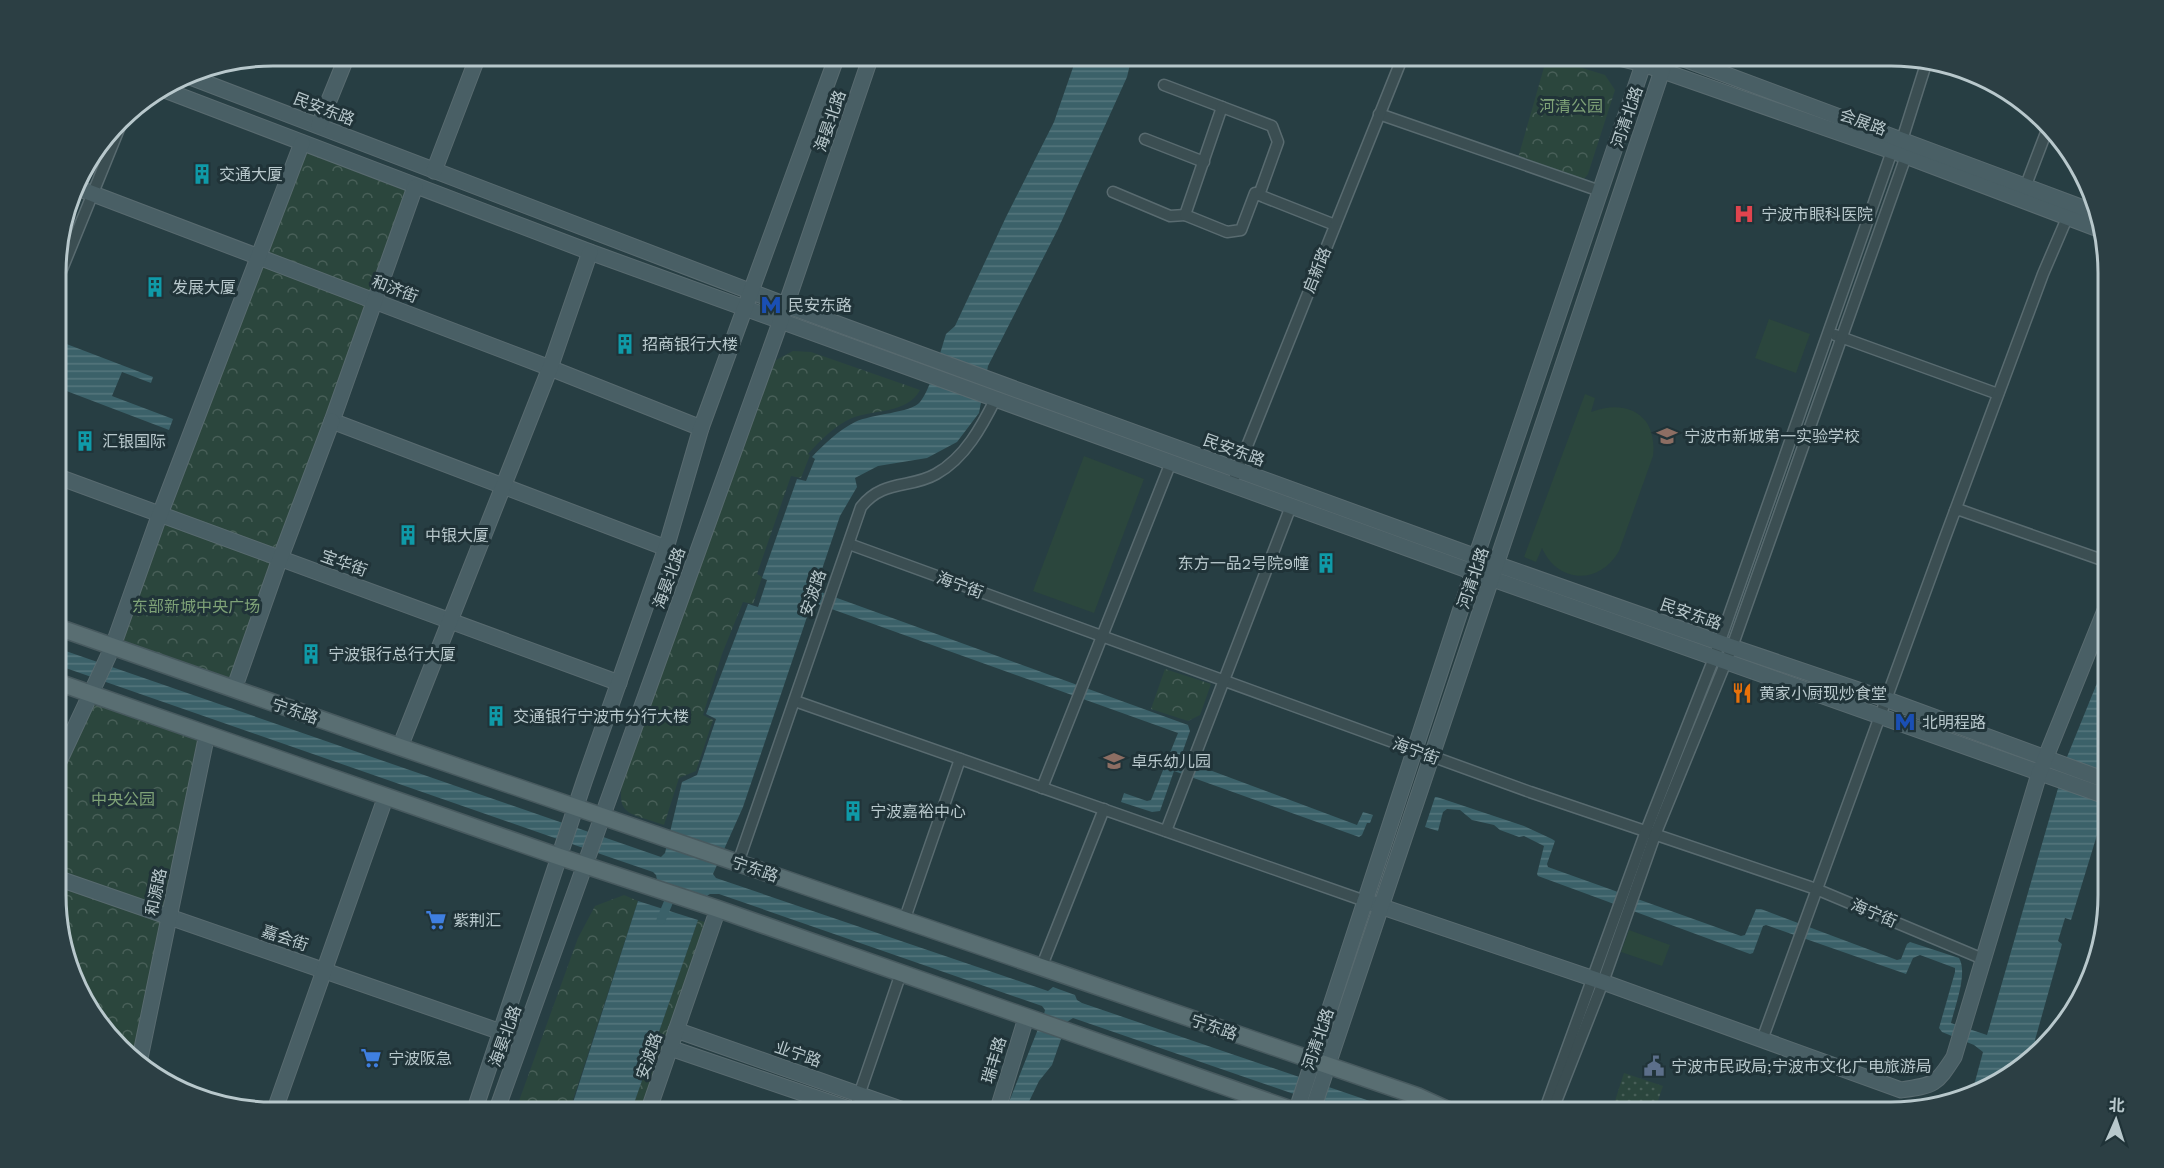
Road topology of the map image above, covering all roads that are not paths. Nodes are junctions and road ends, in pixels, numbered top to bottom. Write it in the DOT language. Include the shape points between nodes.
graph roads {
  1 [pos="343,66"];
  2 [pos="474,66"];
  3 [pos="833,66"];
  4 [pos="868,66"];
  5 [pos="1399,66"];
  6 [pos="1642,66"];
  7 [pos="1654,66"];
  8 [pos="1664,66"];
  9 [pos="1700,66"];
  10 [pos="1924,69"];
  11 [pos="1662,71"];
  12 [pos="199,80"];
  13 [pos="1164,85"];
  14 [pos="172,93"];
  15 [pos="1222,107"];
  16 [pos="1379,114"];
  17 [pos="319,125"];
  18 [pos="2045,136"];
  19 [pos="1145,139"];
  20 [pos="113,142"];
  21 [pos="302,143"];
  22 [pos="1900,149"];
  23 [pos="1203,162"];
  24 [pos="434,171"];
  25 [pos="2026,185"];
  26 [pos="415,187"];
  27 [pos="1600,191"];
  28 [pos="1113,192"];
  29 [pos="83,193"];
  30 [pos="1259,195"];
  31 [pos="81,197"];
  32 [pos="90,198"];
  33 [pos="2070,210"];
  34 [pos="2088,212"];
  35 [pos="1185,215"];
  36 [pos="2092,224"];
  37 [pos="1335,225"];
  38 [pos="590,252"];
  39 [pos="66,258"];
  40 [pos="257,261"];
  41 [pos="751,291"];
  42 [pos="373,304"];
  43 [pos="786,305"];
  44 [pos="746,307"];
  45 [pos="781,320"];
  46 [pos="1829,333"];
  47 [pos="1841,337"];
  48 [pos="941,370"];
  49 [pos="548,372"];
  50 [pos="975,383"];
  51 [pos="1998,394"];
  52 [pos="996,398"];
  53 [pos="332,421"];
  54 [pos="700,432"];
  55 [pos="1171,462"];
  56 [pos="1235,477"];
  57 [pos="66,480"];
  58 [pos="503,486"];
  59 [pos="66,488"];
  60 [pos="1291,506"];
  61 [pos="1955,511"];
  62 [pos="159,518"];
  63 [pos="849,544"];
  64 [pos="666,548"];
  65 [pos="1476,557"];
  66 [pos="2098,558"];
  67 [pos="279,563"];
  68 [pos="1473,572"];
  69 [pos="1494,572"];
  70 [pos="447,625"];
  71 [pos="2098,628"];
  72 [pos="66,630"];
  73 [pos="1102,637"];
  74 [pos="113,646"];
  75 [pos="1722,653"];
  76 [pos="1224,681"];
  77 [pos="66,685"];
  78 [pos="617,688"];
  79 [pos="234,689"];
  80 [pos="91,694"];
  81 [pos="1885,699"];
  82 [pos="795,701"];
  83 [pos="1878,717"];
  84 [pos="207,734"];
  85 [pos="66,747"];
  86 [pos="400,747"];
  87 [pos="1415,751"];
  88 [pos="1432,756"];
  89 [pos="2045,758"];
  90 [pos="960,759"];
  91 [pos="2046,776"];
  92 [pos="2098,777"];
  93 [pos="1042,788"];
  94 [pos="2098,794"];
  95 [pos="386,796"];
  96 [pos="576,807"];
  97 [pos="1104,809"];
  98 [pos="602,816"];
  99 [pos="1166,831"];
  100 [pos="1651,833"];
  101 [pos="560,857"];
  102 [pos="738,863"];
  103 [pos="585,865"];
  104 [pos="66,881"];
  105 [pos="1816,889"];
  106 [pos="1365,901"];
  107 [pos="1382,907"];
  108 [pos="718,909"];
  109 [pos="169,917"];
  110 [pos="904,921"];
  111 [pos="1983,959"];
  112 [pos="1041,968"];
  113 [pos="324,971"];
  114 [pos="901,973"];
  115 [pos="1598,981"];
  116 [pos="1026,1018"];
  117 [pos="676,1030"];
  118 [pos="501,1032"];
  119 [pos="1762,1040"];
  120 [pos="670,1048"];
  121 [pos="141,1054"];
  122 [pos="1320,1064"];
  123 [pos="859,1095"];
  124 [pos="278,1102"];
  125 [pos="477,1102"];
  126 [pos="500,1102"];
  127 [pos="651,1102"];
  128 [pos="826,1102"];
  129 [pos="857,1102"];
  130 [pos="880,1102"];
  131 [pos="1000,1102"];
  132 [pos="1268,1102"];
  133 [pos="1302,1102"];
  134 [pos="1314,1102"];
  135 [pos="1430,1102"];
  136 [pos="1548,1102"];
  137 [pos="1556,1102"];
  1 -- 17 [label="main road"];
  2 -- 24 [label="main road"];
  3 -- 41 [label="main road, 海晏北路"];
  4 -- 43 [label="main road, 海晏北路"];
  5 -- 16 [label="street, 启新路"];
  6 -- 27 [label="main road, 河清北路"];
  7 -- 11 [label="main road, 会展路"];
  8 -- 11 [label="main road, 河清北路"];
  9 -- 22 [label="main road, 会展路"];
  10 -- 22 [label="street"];
  11 -- 22 [label="main road, 会展路"];
  11 -- 69 [label="main road, 河清北路"];
  12 -- 17 [label="main road, 民安东路"];
  13 -- 15 [label="street"];
  14 -- 21 [label="main road"];
  15 -- 23 [label="street"];
  15 -- 30 [label="street" via="1272,126 1278,142"];
  16 -- 27 [label="street"];
  16 -- 37 [label="street, 启新路"];
  17 -- 24 [label="main road, 民安东路"];
  18 -- 25 [label="street"];
  19 -- 23 [label="street"];
  20 -- 32 [label="street"];
  21 -- 26 [label="main road"];
  21 -- 40 [label="main road"];
  22 -- 25 [label="main road, 会展路"];
  22 -- 33 [label="main road, 会展路"];
  22 -- 46 [label="street"];
  22 -- 47 [label="street"];
  23 -- 35 [label="street"];
  24 -- 41 [label="main road, 民安东路"];
  25 -- 33 [label="main road, 会展路"];
  26 -- 38 [label="main road"];
  26 -- 42 [label="main road"];
  27 -- 65 [label="main road, 河清北路"];
  28 -- 35 [label="street" via="1170,216"];
  29 -- 32 [label="main road, 和济街"];
  30 -- 35 [label="street" via="1255,193 1241,230 1227,232"];
  30 -- 37 [label="street"];
  31 -- 32 [label="main road, 和济街"];
  32 -- 39 [label="street"];
  32 -- 40 [label="main road, 和济街"];
  33 -- 34 [label="main road, 会展路"];
  33 -- 36 [label="main road, 会展路"];
  33 -- 51 [label="street"];
  37 -- 56 [label="street, 启新路"];
  38 -- 44 [label="main road"];
  38 -- 49 [label="main road"];
  40 -- 42 [label="main road, 和济街"];
  40 -- 62 [label="main road"];
  41 -- 43 [label="main road, 民安东路"];
  41 -- 44 [label="main road, 海晏北路"];
  42 -- 49 [label="main road, 和济街"];
  42 -- 53 [label="main road"];
  43 -- 45 [label="main road, 海晏北路"];
  43 -- 48 [label="main road, 民安东路"];
  44 -- 45 [label="main road"];
  44 -- 54 [label="main road, 海晏北路"];
  45 -- 48 [label="main road"];
  45 -- 98 [label="main road, 海晏北路"];
  46 -- 47 [label="street"];
  46 -- 75 [label="street"];
  47 -- 51 [label="street"];
  47 -- 75 [label="street"];
  48 -- 50 [label="main road, 民安东路"];
  49 -- 54 [label="main road, 和济街"];
  49 -- 58 [label="main road"];
  50 -- 52 [label="main road, 民安东路"];
  50 -- 56 [label="main road, 民安东路"];
  51 -- 61 [label="street"];
  52 -- 55 [label="main road, 民安东路"];
  52 -- 63 [label="street, 安波路" via="975,436 938,473 891,486 867,500"];
  53 -- 58 [label="main road"];
  53 -- 67 [label="main road"];
  54 -- 64 [label="main road, 海晏北路"];
  55 -- 56 [label="main road, 民安东路"];
  55 -- 73 [label="street"];
  56 -- 60 [label="main road, 民安东路"];
  56 -- 65 [label="main road, 民安东路"];
  57 -- 62 [label="main road, 宝华街"];
  58 -- 64 [label="main road"];
  58 -- 70 [label="main road"];
  59 -- 62 [label="main road, 宝华街"];
  60 -- 68 [label="main road, 民安东路"];
  60 -- 76 [label="street"];
  61 -- 66 [label="street"];
  61 -- 81 [label="street"];
  62 -- 67 [label="main road, 宝华街"];
  62 -- 74 [label="main road"];
  63 -- 73 [label="street, 海宁街"];
  63 -- 82 [label="street, 安波路"];
  64 -- 78 [label="main road, 海晏北路"];
  65 -- 68 [label="main road, 河清北路"];
  65 -- 69 [label="main road, 民安东路"];
  67 -- 70 [label="main road, 宝华街"];
  67 -- 79 [label="main road"];
  68 -- 69 [label="main road, 民安东路"];
  68 -- 87 [label="main road, 河清北路"];
  69 -- 75 [label="main road, 民安东路"];
  69 -- 88 [label="main road, 河清北路"];
  70 -- 78 [label="main road, 宝华街"];
  70 -- 86 [label="main road"];
  71 -- 89 [label="main road"];
  72 -- 74 [label="main road, 宁东路"];
  73 -- 76 [label="street, 海宁街"];
  73 -- 93 [label="street"];
  74 -- 79 [label="main road, 宁东路"];
  74 -- 80 [label="main road"];
  75 -- 81 [label="main road, 民安东路"];
  75 -- 83 [label="main road, 民安东路"];
  75 -- 100 [label="street"];
  76 -- 87 [label="street, 海宁街"];
  76 -- 99 [label="street"];
  77 -- 80 [label="main road"];
  78 -- 96 [label="main road, 海晏北路"];
  79 -- 86 [label="main road, 宁东路"];
  80 -- 84 [label="main road"];
  80 -- 85 [label="main road"];
  81 -- 83 [label="street"];
  81 -- 89 [label="main road, 民安东路"];
  82 -- 90 [label="street"];
  82 -- 102 [label="street, 安波路"];
  83 -- 91 [label="main road, 民安东路"];
  83 -- 105 [label="street"];
  84 -- 95 [label="main road"];
  84 -- 109 [label="main road, 和源路"];
  86 -- 96 [label="main road, 宁东路"];
  87 -- 88 [label="street, 海宁街"];
  87 -- 106 [label="main road, 河清北路"];
  88 -- 100 [label="street, 海宁街"];
  88 -- 107 [label="main road, 河清北路"];
  89 -- 91 [label="main road"];
  89 -- 92 [label="main road, 民安东路"];
  90 -- 93 [label="street"];
  90 -- 110 [label="street"];
  91 -- 94 [label="main road, 民安东路"];
  91 -- 111 [label="main road"];
  93 -- 97 [label="street"];
  95 -- 101 [label="main road"];
  95 -- 113 [label="main road"];
  96 -- 98 [label="main road, 宁东路"];
  96 -- 101 [label="main road, 海晏北路"];
  97 -- 99 [label="street"];
  97 -- 112 [label="street"];
  98 -- 102 [label="main road, 宁东路"];
  98 -- 103 [label="main road, 海晏北路"];
  99 -- 106 [label="street"];
  100 -- 105 [label="street, 海宁街"];
  100 -- 115 [label="street"];
  101 -- 103 [label="main road"];
  101 -- 118 [label="main road, 海晏北路"];
  102 -- 110 [label="main road, 宁东路"];
  103 -- 108 [label="main road"];
  103 -- 126 [label="main road, 海晏北路"];
  104 -- 109 [label="main road, 嘉会街"];
  105 -- 111 [label="street, 海宁街"];
  105 -- 119 [label="street"];
  106 -- 107 [label="main road"];
  106 -- 122 [label="main road, 河清北路"];
  107 -- 115 [label="main road"];
  107 -- 122 [label="main road, 河清北路"];
  108 -- 114 [label="main road"];
  108 -- 117 [label="main road, 安波路"];
  109 -- 113 [label="main road, 嘉会街"];
  109 -- 121 [label="main road, 和源路"];
  110 -- 112 [label="main road, 宁东路"];
  111 -- 119 [label="main road" via="1954,1058 1938,1082 1901,1090"];
  112 -- 122 [label="main road, 宁东路"];
  113 -- 118 [label="main road, 嘉会街"];
  113 -- 124 [label="main road"];
  114 -- 116 [label="main road"];
  114 -- 123 [label="street"];
  115 -- 119 [label="main road"];
  115 -- 136 [label="street"];
  115 -- 137 [label="street"];
  116 -- 131 [label="main road, 瑞丰路"];
  116 -- 132 [label="main road"];
  117 -- 120 [label="main road, 安波路"];
  117 -- 123 [label="main road, 业宁路"];
  118 -- 125 [label="main road, 海晏北路"];
  120 -- 127 [label="main road, 安波路"];
  120 -- 128 [label="main road"];
  122 -- 133 [label="main road, 河清北路"];
  122 -- 134 [label="main road, 河清北路"];
  122 -- 135 [label="main road, 宁东路"];
  123 -- 129 [label="street"];
  123 -- 130 [label="main road, 业宁路"];
}
